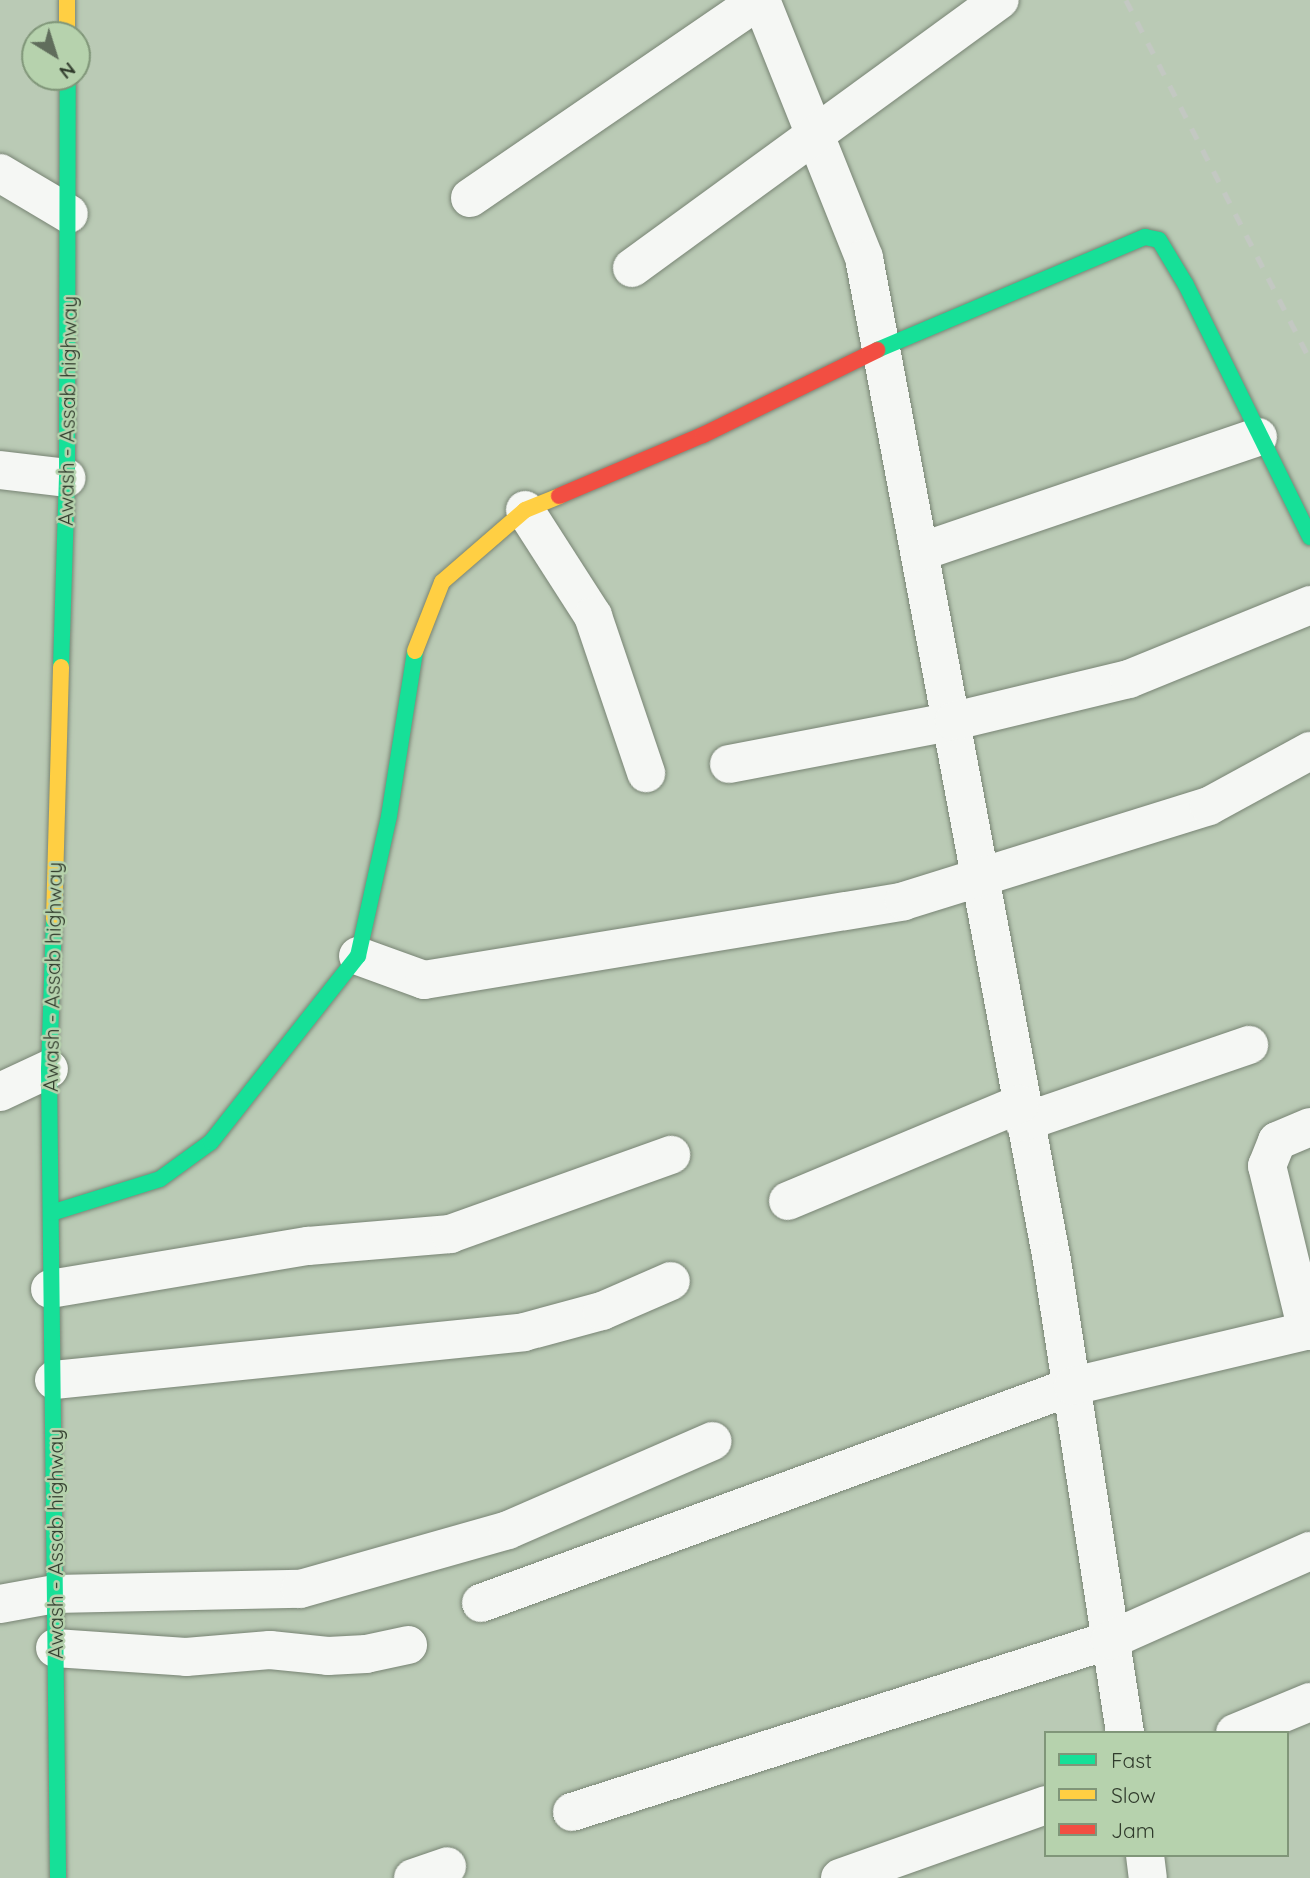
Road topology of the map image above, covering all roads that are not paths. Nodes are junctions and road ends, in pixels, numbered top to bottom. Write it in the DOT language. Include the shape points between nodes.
graph roads {
  1 [pos="67,0"];
  2 [pos="760,0"];
  3 [pos="1000,0"];
  4 [pos="67,21"];
  5 [pos="68,91"];
  6 [pos="816,137"];
  7 [pos="0,173"];
  8 [pos="470,198"];
  9 [pos="69,214"];
  10 [pos="632,268"];
  11 [pos="878,349"];
  12 [pos="1258,436"];
  13 [pos="0,470"];
  14 [pos="67,478"];
  15 [pos="525,510"];
  16 [pos="1310,537"];
  17 [pos="920,552"];
  18 [pos="1310,605"];
  19 [pos="954,721"];
  20 [pos="1310,751"];
  21 [pos="729,764"];
  22 [pos="646,773"];
  23 [pos="983,875"];
  24 [pos="358,956"];
  25 [pos="1249,1045"];
  26 [pos="49,1069"];
  27 [pos="0,1092"];
  28 [pos="1022,1113"];
  29 [pos="1310,1127"];
  30 [pos="671,1155"];
  31 [pos="788,1201"];
  32 [pos="51,1213"];
  33 [pos="671,1281"];
  34 [pos="50,1289"];
  35 [pos="1308,1331"];
  36 [pos="54,1380"];
  37 [pos="1073,1386"];
  38 [pos="713,1441"];
  39 [pos="1310,1551"];
  40 [pos="55,1594"];
  41 [pos="481,1602"];
  42 [pos="0,1604"];
  43 [pos="1110,1640"];
  44 [pos="408,1644"];
  45 [pos="55,1648"];
  46 [pos="1310,1702"];
  47 [pos="1125,1731"];
  48 [pos="1240,1731"];
  49 [pos="1044,1806"];
  50 [pos="572,1812"];
  51 [pos="1145,1857"];
  52 [pos="58,1878"];
  53 [pos="840,1878"];
  54 [pos="1148,1878"];
  1 -- 4 [label="street"];
  2 -- 6 [label="street"];
  2 -- 8 [label="street"];
  3 -- 6 [label="street"];
  5 -- 9 [label="street, Awash - Assab highway"];
  6 -- 10 [label="street"];
  6 -- 11 [label="street" via="864,258"];
  7 -- 9 [label="street"];
  9 -- 14 [label="street, Awash - Assab highway"];
  11 -- 12 [label="street" via="1145,237 1158,240 1186,285"];
  11 -- 15 [label="street" via="702,435"];
  11 -- 17 [label="street"];
  12 -- 16 [label="street"];
  12 -- 17 [label="street"];
  13 -- 14 [label="street"];
  14 -- 26 [label="street, Awash - Assab highway"];
  15 -- 22 [label="street" via="593,616"];
  15 -- 24 [label="street" via="442,582 412,659 388,816"];
  17 -- 19 [label="street"];
  18 -- 19 [label="street" via="1129,679"];
  19 -- 21 [label="street"];
  19 -- 23 [label="street"];
  20 -- 23 [label="street" via="1209,806"];
  23 -- 24 [label="street" via="904,901 424,980"];
  23 -- 28 [label="street"];
  24 -- 32 [label="street" via="211,1142 160,1179"];
  25 -- 28 [label="street"];
  26 -- 27 [label="street"];
  26 -- 32 [label="street, Awash - Assab highway"];
  28 -- 31 [label="street"];
  28 -- 37 [label="street"];
  29 -- 35 [label="street" via="1277,1141 1267,1166"];
  30 -- 34 [label="street" via="450,1234 308,1246"];
  32 -- 34 [label="street, Awash - Assab highway"];
  33 -- 36 [label="street" via="602,1311 524,1332"];
  34 -- 36 [label="street, Awash - Assab highway"];
  35 -- 37 [label="street"];
  36 -- 40 [label="street, Awash - Assab highway"];
  37 -- 41 [label="street"];
  37 -- 43 [label="street"];
  38 -- 40 [label="street" via="508,1530 300,1589"];
  39 -- 43 [label="street"];
  40 -- 42 [label="street"];
  40 -- 45 [label="street, Awash - Assab highway"];
  43 -- 47 [label="street"];
  43 -- 50 [label="street"];
  44 -- 45 [label="street" via="366,1654 328,1656 270,1650 186,1657"];
  45 -- 52 [label="street, Awash - Assab highway"];
  46 -- 48 [label="street"];
  49 -- 53 [label="street"];
  51 -- 54 [label="street"];
}
